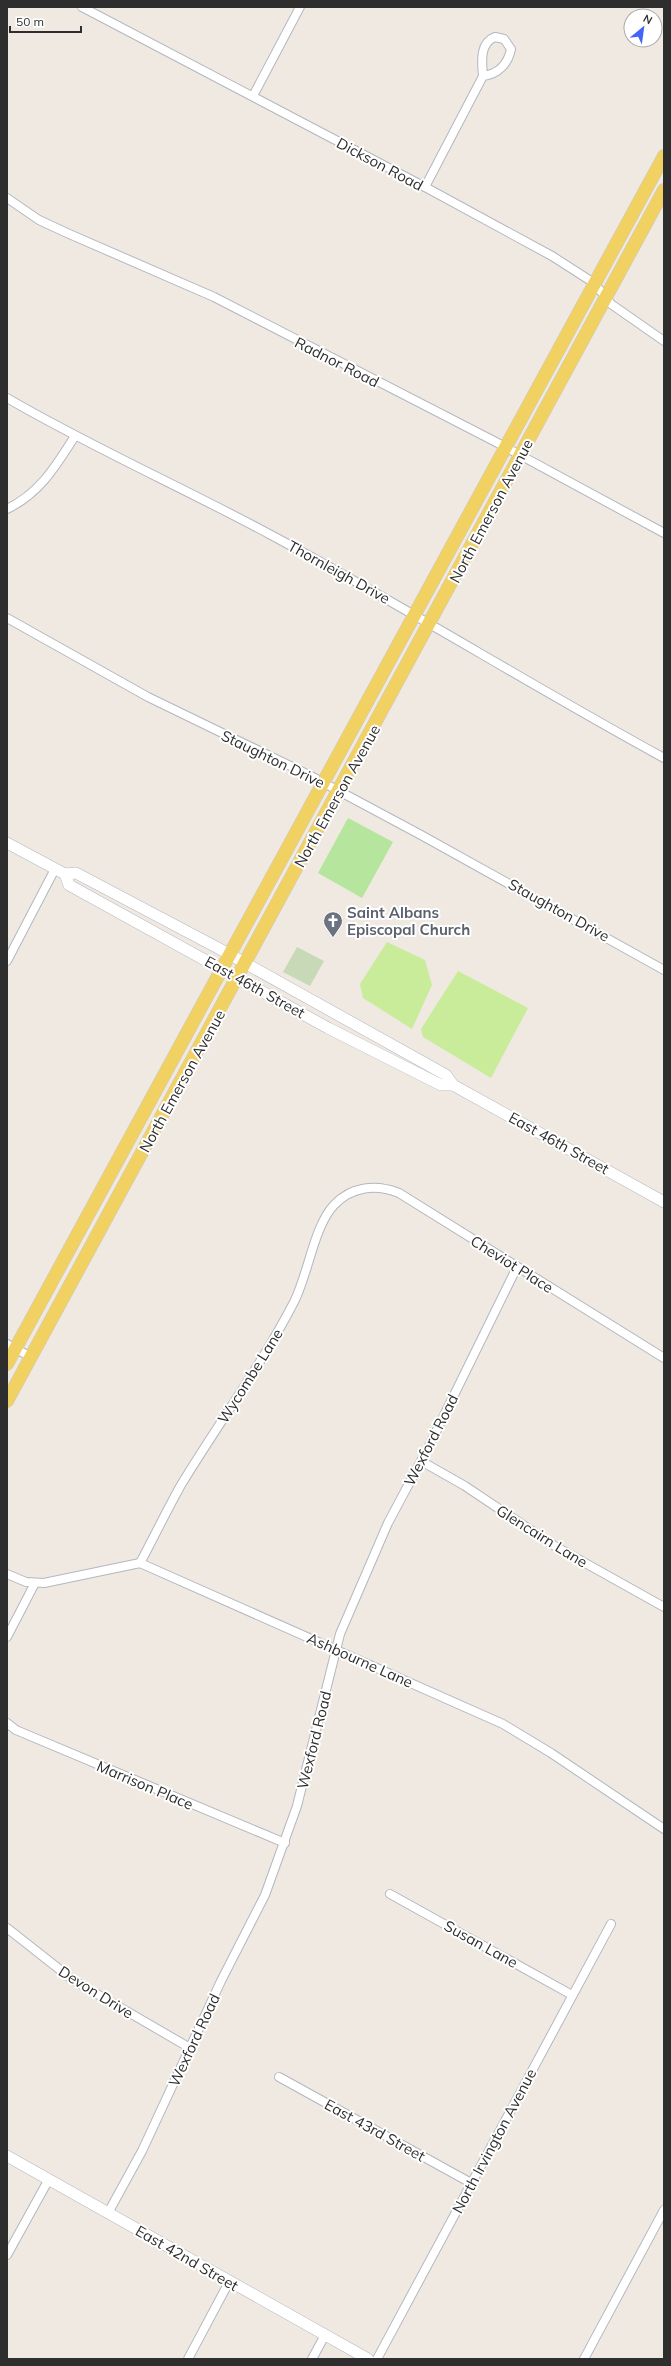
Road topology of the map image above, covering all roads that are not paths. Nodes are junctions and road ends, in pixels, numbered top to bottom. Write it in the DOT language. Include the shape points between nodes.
graph roads {
  1 [pos="82,7"];
  2 [pos="300,7"];
  3 [pos="483,76"];
  4 [pos="253,96"];
  5 [pos="664,156"];
  6 [pos="425,187"];
  7 [pos="664,190"];
  8 [pos="7,198"];
  9 [pos="594,283"];
  10 [pos="606,299"];
  11 [pos="664,341"];
  12 [pos="7,398"];
  13 [pos="75,436"];
  14 [pos="505,447"];
  15 [pos="521,456"];
  16 [pos="7,509"];
  17 [pos="664,533"];
  18 [pos="415,615"];
  19 [pos="7,618"];
  20 [pos="430,624"];
  21 [pos="664,758"];
  22 [pos="324,783"];
  23 [pos="339,792"];
  24 [pos="7,843"];
  25 [pos="55,869"];
  26 [pos="66,874"];
  27 [pos="230,955"];
  28 [pos="7,962"];
  29 [pos="246,964"];
  30 [pos="223,970"];
  31 [pos="664,970"];
  32 [pos="238,978"];
  33 [pos="454,1085"];
  34 [pos="355,1191"];
  35 [pos="664,1202"];
  36 [pos="517,1267"];
  37 [pos="11,1346"];
  38 [pos="31,1357"];
  39 [pos="664,1358"];
  40 [pos="7,1364"];
  41 [pos="7,1401"];
  42 [pos="421,1461"];
  43 [pos="140,1563"];
  44 [pos="7,1574"];
  45 [pos="35,1583"];
  46 [pos="664,1607"];
  47 [pos="7,1637"];
  48 [pos="337,1650"];
  49 [pos="7,1723"];
  50 [pos="664,1829"];
  51 [pos="285,1843"];
  52 [pos="390,1894"];
  53 [pos="610,1924"];
  54 [pos="7,1928"];
  55 [pos="572,1995"];
  56 [pos="190,2048"];
  57 [pos="279,2077"];
  58 [pos="7,2156"];
  59 [pos="49,2179"];
  60 [pos="471,2183"];
  61 [pos="664,2210"];
  62 [pos="108,2212"];
  63 [pos="7,2255"];
  64 [pos="229,2282"];
  65 [pos="325,2335"];
  66 [pos="188,2359"];
  67 [pos="312,2359"];
  68 [pos="368,2359"];
  69 [pos="377,2359"];
  70 [pos="584,2359"];
  1 -- 4 [label="street, Dickson Road"];
  2 -- 4 [label="street"];
  3 -- 3 [label="street" via="482,56 487,43 495,37 504,39 511,49 506,63 496,72"];
  3 -- 6 [label="street"];
  4 -- 6 [label="street, Dickson Road"];
  5 -- 9 [label="main road, North Emerson Avenue"];
  6 -- 9 [label="street, Dickson Road" via="552,256"];
  7 -- 10 [label="main road, North Emerson Avenue"];
  8 -- 14 [label="street, Radnor Road" via="39,220 214,297"];
  9 -- 10 [label="street, Dickson Road"];
  9 -- 14 [label="main road, North Emerson Avenue"];
  10 -- 11 [label="street, Dickson Road"];
  10 -- 15 [label="main road, North Emerson Avenue"];
  12 -- 13 [label="street, Thornleigh Drive"];
  13 -- 16 [label="street" via="44,483 24,500"];
  13 -- 18 [label="street, Thornleigh Drive" via="237,516"];
  14 -- 15 [label="street, Radnor Road"];
  14 -- 18 [label="main road, North Emerson Avenue"];
  15 -- 17 [label="street, Radnor Road"];
  15 -- 20 [label="main road, North Emerson Avenue"];
  18 -- 20 [label="street, Thornleigh Drive"];
  18 -- 22 [label="main road, North Emerson Avenue"];
  19 -- 22 [label="street, Staughton Drive" via="148,697"];
  20 -- 21 [label="street, Thornleigh Drive"];
  20 -- 23 [label="main road, North Emerson Avenue"];
  22 -- 23 [label="street, Staughton Drive"];
  22 -- 27 [label="main road, North Emerson Avenue"];
  23 -- 29 [label="main road, North Emerson Avenue"];
  23 -- 31 [label="street, Staughton Drive" via="499,877"];
  24 -- 25 [label="main road, East 46th Street"];
  25 -- 26 [label="main road, East 46th Street"];
  25 -- 28 [label="street"];
  26 -- 27 [label="main road, East 46th Street" via="76,873"];
  26 -- 30 [label="main road, East 46th Street" via="69,885"];
  27 -- 29 [label="main road, East 46th Street"];
  27 -- 30 [label="main road, North Emerson Avenue"];
  29 -- 32 [label="main road, North Emerson Avenue"];
  29 -- 33 [label="main road, East 46th Street" via="446,1075"];
  30 -- 32 [label="main road, East 46th Street"];
  30 -- 37 [label="main road, North Emerson Avenue"];
  32 -- 33 [label="main road, East 46th Street" via="441,1085"];
  32 -- 38 [label="main road, North Emerson Avenue"];
  33 -- 35 [label="main road, East 46th Street"];
  34 -- 36 [label="street, Cheviot Place" via="377,1187 398,1193"];
  34 -- 43 [label="street, Wycombe Lane" via="339,1200 327,1214 295,1300 268,1351 181,1486"];
  36 -- 39 [label="street, Cheviot Place"];
  36 -- 42 [label="street, Wexford Road"];
  37 -- 38 [label="street"];
  37 -- 40 [label="main road, North Emerson Avenue"];
  38 -- 41 [label="main road, North Emerson Avenue"];
  42 -- 46 [label="street, Glencairn Lane" via="465,1486 553,1545"];
  42 -- 48 [label="street, Wexford Road" via="382,1536 340,1634"];
  43 -- 45 [label="street" via="52,1582"];
  43 -- 48 [label="street, Ashbourne Lane"];
  44 -- 45 [label="street"];
  45 -- 47 [label="street"];
  48 -- 50 [label="street, Ashbourne Lane" via="503,1724 552,1753"];
  48 -- 51 [label="street, Wexford Road"];
  49 -- 51 [label="street, Marrison Place" via="16,1730 92,1763"];
  51 -- 56 [label="street, Wexford Road" via="259,1908"];
  52 -- 55 [label="street, Susan Lane"];
  53 -- 55 [label="street, North Irvington Avenue"];
  54 -- 56 [label="street, Devon Drive" via="73,1980"];
  55 -- 60 [label="street, North Irvington Avenue"];
  56 -- 62 [label="street, Wexford Road" via="142,2151"];
  57 -- 60 [label="street, East 43rd Street"];
  58 -- 59 [label="main road, East 42nd Street"];
  59 -- 62 [label="main road, East 42nd Street"];
  59 -- 63 [label="street"];
  60 -- 69 [label="street, North Irvington Avenue"];
  61 -- 70 [label="street"];
  62 -- 64 [label="main road, East 42nd Street"];
  64 -- 65 [label="main road, East 42nd Street"];
  64 -- 66 [label="street"];
  65 -- 67 [label="street"];
  65 -- 68 [label="main road, East 42nd Street"];
}
